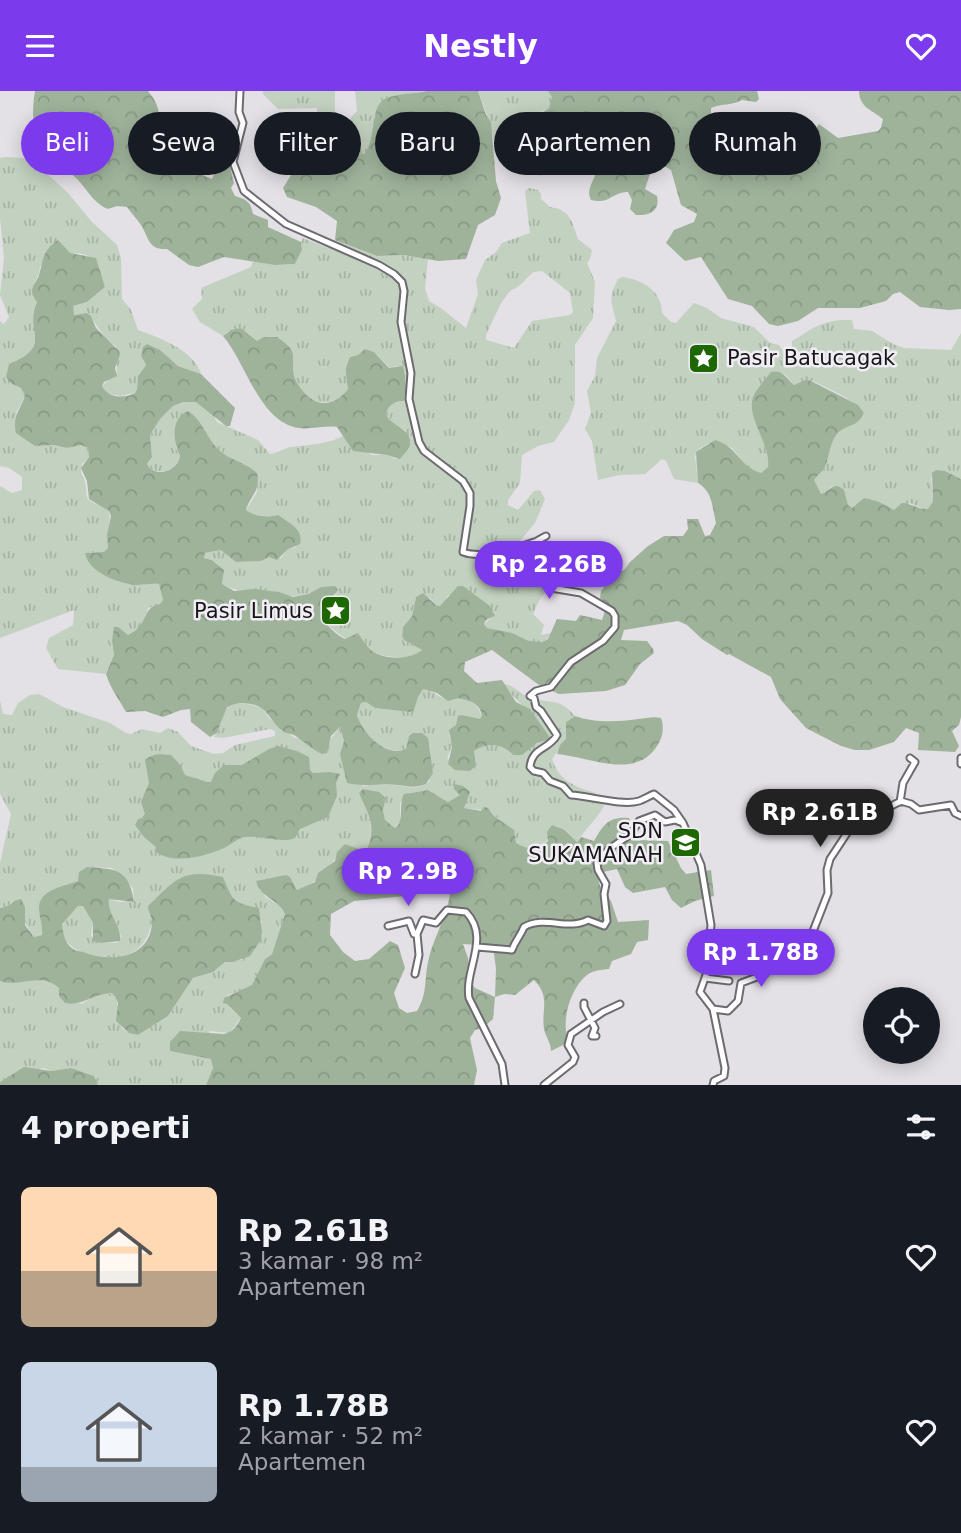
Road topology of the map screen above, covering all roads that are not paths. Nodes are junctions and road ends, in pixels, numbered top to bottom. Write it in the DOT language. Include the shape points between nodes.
graph roads {
  1 [pos="240,91"];
  2 [pos="546,536"];
  3 [pos="535,542"];
  4 [pos="910,758"];
  5 [pos="961,758"];
  6 [pos="961,764"];
  7 [pos="900,802"];
  8 [pos="961,816"];
  9 [pos="683,823"];
  10 [pos="388,926"];
  11 [pos="417,934"];
  12 [pos="477,947"];
  13 [pos="729,950"];
  14 [pos="819,951"];
  15 [pos="415,974"];
  16 [pos="705,978"];
  17 [pos="729,981"];
  18 [pos="584,1003"];
  19 [pos="620,1004"];
  20 [pos="713,1009"];
  21 [pos="591,1021"];
  22 [pos="596,1036"];
  23 [pos="505,1085"];
  24 [pos="544,1085"];
  25 [pos="713,1085"];
  1 -- 3 [label="street" via="243,123 233,162 244,191 286,224 379,265 402,282 401,322 410,370 411,411 424,451 468,488 463,552 511,551"];
  2 -- 3 [label="street"];
  3 -- 9 [label="street" via="537,554 549,568 551,588 583,594 612,611 616,619 608,636 571,662 551,687 530,695 557,735 531,757 531,769 571,795 614,802 640,801 654,794"];
  4 -- 7 [label="street" via="915,762 902,784"];
  5 -- 6 [label="street"];
  7 -- 8 [label="street" via="919,810 951,805"];
  7 -- 13 [label="street" via="853,824 839,844 828,865 828,894 810,939 779,952 740,942"];
  9 -- 12 [label="street" via="646,817 597,863 606,884 604,926 588,920 576,925 539,922 524,927 512,950"];
  9 -- 16 [label="street" via="698,856 711,918"];
  10 -- 11 [label="street" via="408,921"];
  11 -- 12 [label="street" via="424,920 436,923 447,910 463,910 474,925"];
  11 -- 15 [label="street"];
  12 -- 23 [label="street" via="469,997 502,1064"];
  14 -- 20 [label="street" via="793,952 771,963 764,975 741,983 738,1001 729,1010"];
  16 -- 17 [label="street"];
  16 -- 20 [label="street" via="700,992"];
  18 -- 21 [label="street"];
  19 -- 21 [label="street"];
  20 -- 25 [label="street" via="725,1068 723,1077"];
  21 -- 22 [label="street" via="595,1028 592,1036"];
  21 -- 24 [label="street" via="569,1038 573,1062"];
}
